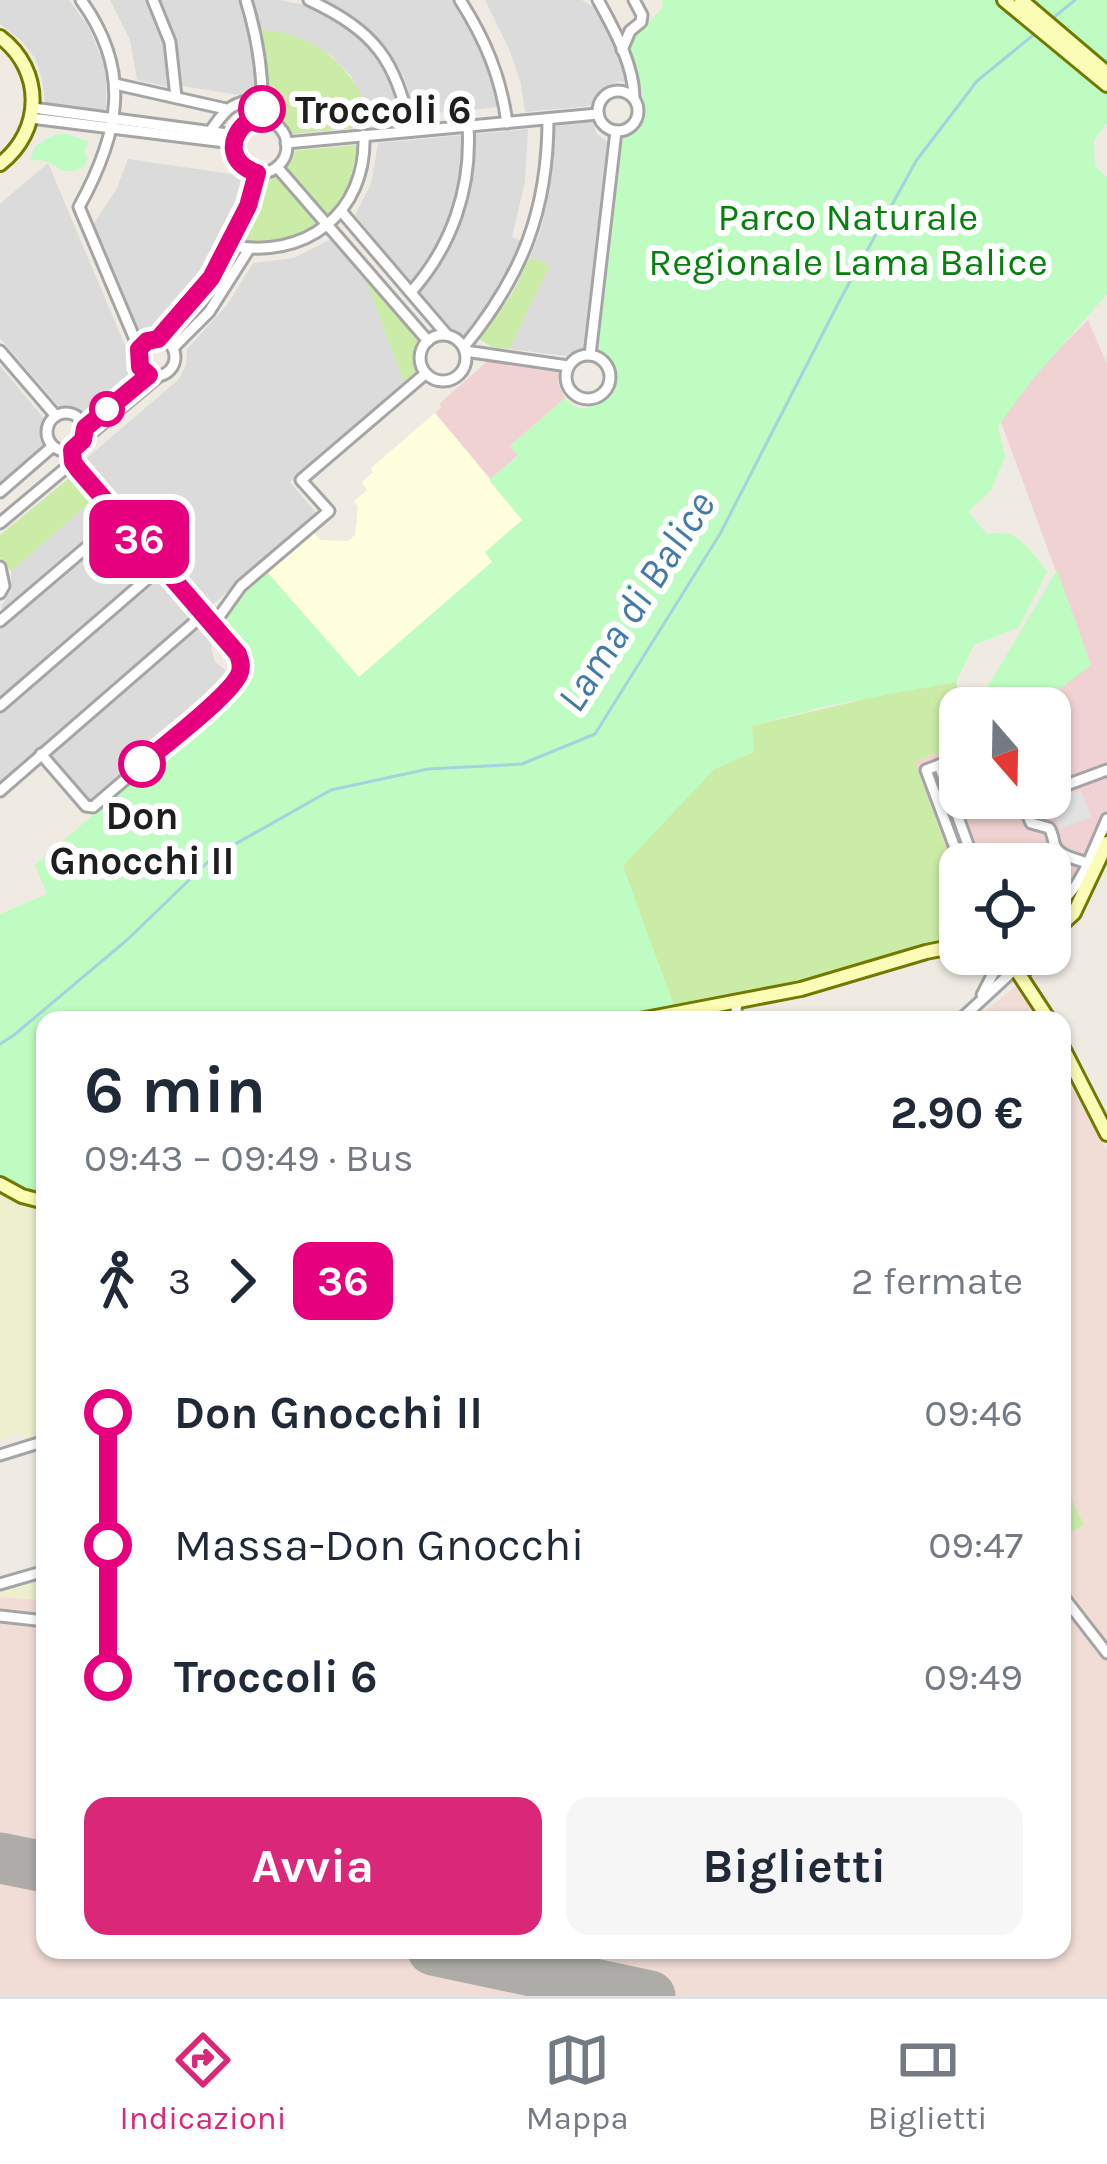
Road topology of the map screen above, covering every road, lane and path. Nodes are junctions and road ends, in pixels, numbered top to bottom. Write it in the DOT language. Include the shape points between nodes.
graph roads {
  1 [pos="81,0"];
  2 [pos="153,0"];
  3 [pos="246,0"];
  4 [pos="309,0"];
  5 [pos="460,0"];
  6 [pos="598,0"];
  7 [pos="634,0"];
  8 [pos="1004,0"];
  9 [pos="1021,0"];
  10 [pos="0,37"];
  11 [pos="622,50"];
  12 [pos="1107,73"];
  13 [pos="115,84"];
  14 [pos="1107,85"];
  15 [pos="176,97"];
  16 [pos="262,97"];
  17 [pos="634,98"];
  18 [pos="226,109"];
  19 [pos="32,113"];
  20 [pos="598,115"];
  21 [pos="262,119"];
  22 [pos="548,119"];
  23 [pos="507,123"];
  24 [pos="113,124"];
  25 [pos="467,126"];
  26 [pos="411,131"];
  27 [pos="616,131"];
  28 [pos="209,133"];
  29 [pos="364,135"];
  30 [pos="234,139"];
  31 [pos="286,143"];
  32 [pos="0,164"];
  33 [pos="277,167"];
  34 [pos="257,173"];
  35 [pos="341,211"];
  36 [pos="327,225"];
  37 [pos="229,245"];
  38 [pos="249,249"];
  39 [pos="410,292"];
  40 [pos="447,335"];
  41 [pos="158,339"];
  42 [pos="428,341"];
  43 [pos="139,349"];
  44 [pos="173,349"];
  45 [pos="465,349"];
  46 [pos="0,351"];
  47 [pos="590,355"];
  48 [pos="568,366"];
  49 [pos="425,374"];
  50 [pos="154,375"];
  51 [pos="56,416"];
  52 [pos="85,428"];
  53 [pos="83,440"];
  54 [pos="53,446"];
  55 [pos="72,456"];
  56 [pos="0,492"];
  57 [pos="121,518"];
  58 [pos="0,524"];
  59 [pos="162,566"];
  60 [pos="0,567"];
  61 [pos="0,593"];
  62 [pos="204,614"];
  63 [pos="0,621"];
  64 [pos="213,625"];
  65 [pos="0,706"];
  66 [pos="41,754"];
  67 [pos="939,764"];
  68 [pos="1107,770"];
  69 [pos="1071,783"];
  70 [pos="0,791"];
  71 [pos="937,800"];
  72 [pos="1030,819"];
  73 [pos="1107,819"];
  74 [pos="1107,833"];
  75 [pos="1107,842"];
  76 [pos="954,843"];
  77 [pos="1088,863"];
  78 [pos="1071,893"];
  79 [pos="1077,905"];
  80 [pos="1071,909"];
  81 [pos="1071,915"];
  82 [pos="939,950"];
  83 [pos="988,975"];
  84 [pos="1011,975"];
  85 [pos="1018,975"];
  86 [pos="1040,975"];
  87 [pos="737,1002"];
  88 [pos="974,1008"];
  89 [pos="688,1011"];
  90 [pos="736,1011"];
  91 [pos="970,1011"];
  92 [pos="1043,1011"];
  93 [pos="1046,1011"];
  94 [pos="1071,1064"];
  95 [pos="1107,1134"];
  96 [pos="0,1184"];
  97 [pos="36,1200"];
  98 [pos="36,1444"];
  99 [pos="0,1455"];
  100 [pos="36,1574"];
  101 [pos="0,1584"];
  102 [pos="1071,1607"];
  103 [pos="0,1616"];
  104 [pos="36,1621"];
  105 [pos="1107,1653"];
  1 -- 13 [label="street" via="104,40"];
  2 -- 15 [label="street" via="170,42"];
  3 -- 16 [label="street"];
  4 -- 26 [label="street" via="366,34 388,61"];
  5 -- 23 [label="street" via="496,68"];
  6 -- 11 [label="street"];
  7 -- 11 [label="street" via="641,22"];
  8 -- 14 [label="main road"];
  9 -- 12 [label="main road"];
  10 -- 19 [label="main road" via="27,69"];
  11 -- 17 [label="street"];
  13 -- 15 [label="street"];
  13 -- 24 [label="street"];
  15 -- 18 [label="street"];
  16 -- 18 [label="street"];
  16 -- 21 [label="street"];
  17 -- 20 [label="street" via="611,92"];
  17 -- 27 [label="street" via="637,118"];
  18 -- 28 [label="street"];
  19 -- 24 [label="street"];
  19 -- 32 [label="main road" via="28,132"];
  20 -- 22 [label="street"];
  20 -- 27 [label="street"];
  21 -- 30 [label="street" via="246,123"];
  21 -- 31 [label="street" via="280,128"];
  22 -- 23 [label="street"];
  22 -- 45 [label="street" via="532,232 504,294"];
  23 -- 25 [label="street"];
  24 -- 28 [label="street"];
  24 -- 30 [label="street"];
  24 -- 43 [label="street" via="79,207"];
  25 -- 26 [label="street"];
  25 -- 39 [label="street" via="460,206"];
  26 -- 29 [label="street"];
  27 -- 47 [label="street"];
  28 -- 30 [label="street"];
  29 -- 31 [label="street"];
  29 -- 35 [label="street" via="358,179"];
  30 -- 34 [label="street" via="239,163"];
  31 -- 33 [label="street"];
  33 -- 34 [label="street"];
  33 -- 36 [label="street"];
  34 -- 37 [label="street"];
  35 -- 36 [label="street"];
  35 -- 39 [label="street"];
  36 -- 38 [label="street" via="296,243"];
  36 -- 42 [label="street"];
  37 -- 38 [label="street"];
  37 -- 41 [label="street"];
  38 -- 44 [label="street"];
  39 -- 40 [label="street"];
  40 -- 42 [label="street"];
  40 -- 45 [label="street"];
  41 -- 43 [label="street"];
  41 -- 44 [label="street"];
  42 -- 49 [label="street" via="420,357"];
  43 -- 50 [label="street" via="140,367"];
  44 -- 50 [label="street" via="173,365"];
  45 -- 48 [label="street"];
  45 -- 49 [label="street" via="454,379"];
  46 -- 51 [label="street"];
  47 -- 48 [label="street"];
  47 -- 48 [label="street" via="609,369 600,396 573,394"];
  49 -- 64 [label="street" via="302,480 329,512 241,586"];
  50 -- 52 [label="street"];
  50 -- 53 [label="street"];
  51 -- 52 [label="street" via="73,415"];
  51 -- 54 [label="street" via="47,431"];
  52 -- 53 [label="street"];
  53 -- 55 [label="street"];
  54 -- 55 [label="street"];
  54 -- 56 [label="street"];
  55 -- 57 [label="street"];
  55 -- 58 [label="street"];
  57 -- 59 [label="street"];
  57 -- 63 [label="street"];
  59 -- 62 [label="street"];
  59 -- 65 [label="street"];
  60 -- 61 [label="street"];
  62 -- 64 [label="street"];
  62 -- 66 [label="street"];
  64 -- 66 [label="street" via="238,654 234,683 93,807"];
  66 -- 70 [label="street"];
  67 -- 71 [label="street" via="926,770"];
  68 -- 69 [label="street"];
  71 -- 76 [label="street"];
  72 -- 77 [label="street" via="1049,828 1061,853"];
  73 -- 77 [label="street"];
  74 -- 77 [label="street"];
  75 -- 79 [label="main road"];
  77 -- 78 [label="street"];
  79 -- 80 [label="main road"];
  79 -- 81 [label="main road"];
  82 -- 87 [label="main road"];
  83 -- 88 [label="street"];
  84 -- 88 [label="street"];
  85 -- 92 [label="main road"];
  86 -- 93 [label="main road"];
  87 -- 89 [label="main road"];
  87 -- 90 [label="street"];
  88 -- 91 [label="street"];
  94 -- 95 [label="main road"];
  96 -- 97 [label="main road"];
  98 -- 99 [label="street"];
  100 -- 101 [label="street"];
  102 -- 105 [label="street"];
  103 -- 104 [label="street"];
}
